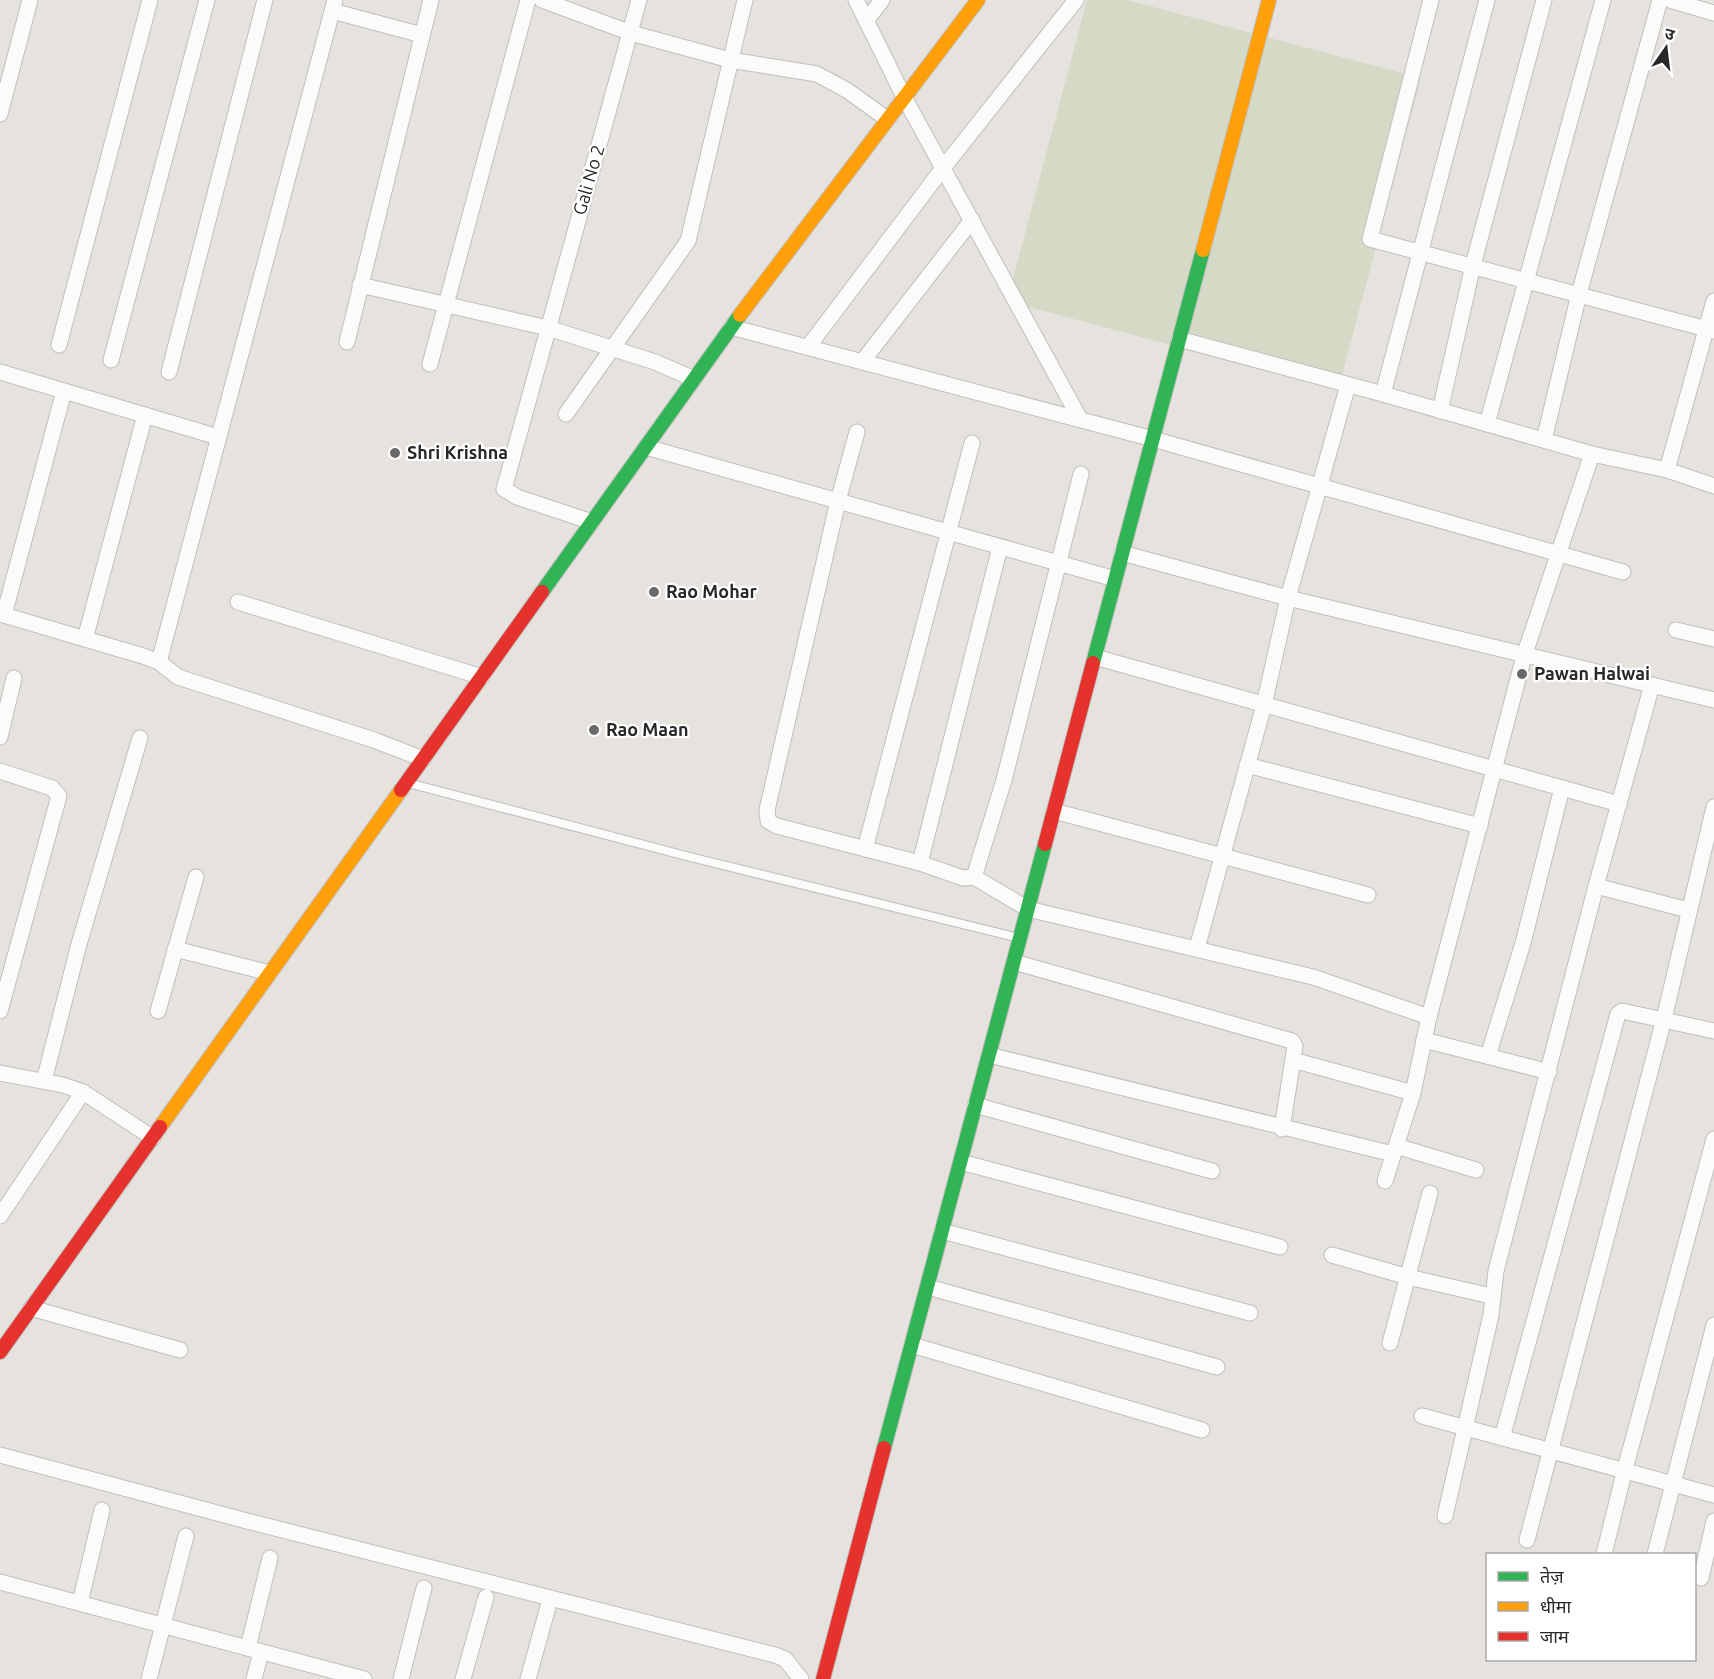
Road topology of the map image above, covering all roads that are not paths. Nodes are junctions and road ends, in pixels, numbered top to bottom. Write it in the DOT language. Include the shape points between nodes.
graph roads {
  1 [pos="30,0"];
  2 [pos="150,0"];
  3 [pos="207,0"];
  4 [pos="265,0"];
  5 [pos="430,0"];
  6 [pos="528,0"];
  7 [pos="542,0"];
  8 [pos="639,0"];
  9 [pos="746,0"];
  10 [pos="856,0"];
  11 [pos="882,0"];
  12 [pos="978,0"];
  13 [pos="1076,0"];
  14 [pos="1269,0"];
  15 [pos="1431,0"];
  16 [pos="1486,0"];
  17 [pos="1544,0"];
  18 [pos="1603,0"];
  19 [pos="1660,0"];
  20 [pos="1670,0"];
  21 [pos="334,5"];
  22 [pos="1714,13"];
  23 [pos="866,21"];
  24 [pos="631,33"];
  25 [pos="422,35"];
  26 [pos="730,60"];
  27 [pos="904,97"];
  28 [pos="0,114"];
  29 [pos="887,119"];
  30 [pos="944,168"];
  31 [pos="972,220"];
  32 [pos="1420,253"];
  33 [pos="1473,265"];
  34 [pos="1526,280"];
  35 [pos="360,285"];
  36 [pos="1579,294"];
  37 [pos="1714,301"];
  38 [pos="444,306"];
  39 [pos="731,327"];
  40 [pos="548,328"];
  41 [pos="1710,330"];
  42 [pos="1179,339"];
  43 [pos="347,342"];
  44 [pos="59,345"];
  45 [pos="808,347"];
  46 [pos="610,348"];
  47 [pos="111,360"];
  48 [pos="862,362"];
  49 [pos="429,363"];
  50 [pos="0,372"];
  51 [pos="169,372"];
  52 [pos="694,379"];
  53 [pos="1348,385"];
  54 [pos="64,391"];
  55 [pos="1383,394"];
  56 [pos="1440,411"];
  57 [pos="566,414"];
  58 [pos="145,415"];
  59 [pos="1080,419"];
  60 [pos="1487,424"];
  61 [pos="856,432"];
  62 [pos="218,436"];
  63 [pos="1153,439"];
  64 [pos="1544,440"];
  65 [pos="972,443"];
  66 [pos="646,447"];
  67 [pos="1592,454"];
  68 [pos="1667,470"];
  69 [pos="1081,474"];
  70 [pos="1714,486"];
  71 [pos="1322,487"];
  72 [pos="838,501"];
  73 [pos="592,522"];
  74 [pos="947,532"];
  75 [pos="1000,547"];
  76 [pos="1122,553"];
  77 [pos="1560,554"];
  78 [pos="1056,563"];
  79 [pos="1623,572"];
  80 [pos="1115,579"];
  81 [pos="1288,598"];
  82 [pos="238,602"];
  83 [pos="2,615"];
  84 [pos="1676,630"];
  85 [pos="85,639"];
  86 [pos="1714,639"];
  87 [pos="1524,656"];
  88 [pos="1095,657"];
  89 [pos="159,662"];
  90 [pos="482,677"];
  91 [pos="14,678"];
  92 [pos="1652,685"];
  93 [pos="1714,700"];
  94 [pos="1264,705"];
  95 [pos="0,737"];
  96 [pos="141,738"];
  97 [pos="423,759"];
  98 [pos="1247,765"];
  99 [pos="1493,768"];
  100 [pos="0,771"];
  101 [pos="407,782"];
  102 [pos="1562,788"];
  103 [pos="1619,804"];
  104 [pos="1714,807"];
  105 [pos="1054,811"];
  106 [pos="1480,826"];
  107 [pos="865,849"];
  108 [pos="1222,857"];
  109 [pos="920,863"];
  110 [pos="196,877"];
  111 [pos="974,877"];
  112 [pos="1596,886"];
  113 [pos="1368,895"];
  114 [pos="1028,909"];
  115 [pos="1689,910"];
  116 [pos="1020,938"];
  117 [pos="1197,948"];
  118 [pos="175,949"];
  119 [pos="1014,962"];
  120 [pos="270,973"];
  121 [pos="0,1011"];
  122 [pos="158,1011"];
  123 [pos="1429,1017"];
  124 [pos="1664,1019"];
  125 [pos="1714,1031"];
  126 [pos="1424,1040"];
  127 [pos="989,1055"];
  128 [pos="1488,1056"];
  129 [pos="1293,1060"];
  130 [pos="1549,1072"];
  131 [pos="0,1073"];
  132 [pos="44,1082"];
  133 [pos="83,1092"];
  134 [pos="1413,1093"];
  135 [pos="975,1106"];
  136 [pos="1282,1128"];
  137 [pos="153,1138"];
  138 [pos="1714,1139"];
  139 [pos="1395,1150"];
  140 [pos="961,1162"];
  141 [pos="1476,1170"];
  142 [pos="1212,1171"];
  143 [pos="1385,1181"];
  144 [pos="1430,1193"];
  145 [pos="0,1216"];
  146 [pos="942,1231"];
  147 [pos="1280,1248"];
  148 [pos="1332,1255"];
  149 [pos="1408,1277"];
  150 [pos="927,1287"];
  151 [pos="1491,1296"];
  152 [pos="31,1308"];
  153 [pos="1250,1313"];
  154 [pos="1714,1325"];
  155 [pos="1390,1343"];
  156 [pos="912,1345"];
  157 [pos="180,1350"];
  158 [pos="0,1352"];
  159 [pos="1217,1367"];
  160 [pos="1422,1416"];
  161 [pos="1464,1428"];
  162 [pos="1202,1430"];
  163 [pos="1502,1438"];
  164 [pos="1550,1451"];
  165 [pos="0,1455"];
  166 [pos="1625,1469"];
  167 [pos="1674,1482"];
  168 [pos="1714,1495"];
  169 [pos="102,1510"];
  170 [pos="1445,1516"];
  171 [pos="1714,1521"];
  172 [pos="186,1536"];
  173 [pos="1527,1539"];
  174 [pos="1604,1553"];
  175 [pos="1655,1553"];
  176 [pos="270,1558"];
  177 [pos="1701,1578"];
  178 [pos="0,1582"];
  179 [pos="424,1588"];
  180 [pos="486,1597"];
  181 [pos="80,1604"];
  182 [pos="548,1607"];
  183 [pos="164,1626"];
  184 [pos="255,1650"];
  185 [pos="149,1679"];
  186 [pos="254,1679"];
  187 [pos="364,1679"];
  188 [pos="401,1679"];
  189 [pos="463,1679"];
  190 [pos="528,1679"];
  191 [pos="801,1679"];
  192 [pos="823,1679"];
  1 -- 28 [label="street"];
  2 -- 44 [label="street"];
  3 -- 47 [label="street"];
  4 -- 51 [label="street"];
  5 -- 25 [label="street"];
  6 -- 38 [label="street"];
  7 -- 24 [label="street"];
  8 -- 24 [label="street"];
  9 -- 26 [label="street"];
  10 -- 23 [label="street"];
  11 -- 23 [label="street"];
  12 -- 27 [label="street"];
  13 -- 30 [label="street"];
  14 -- 42 [label="street"];
  15 -- 32 [label="street" via="1370,239"];
  16 -- 32 [label="street"];
  17 -- 33 [label="street"];
  18 -- 34 [label="street"];
  19 -- 36 [label="street"];
  20 -- 22 [label="street"];
  21 -- 25 [label="street"];
  21 -- 62 [label="street"];
  23 -- 27 [label="street"];
  24 -- 26 [label="street"];
  24 -- 40 [label="street, Gali No 2"];
  25 -- 35 [label="street"];
  26 -- 29 [label="street" via="817,74"];
  26 -- 46 [label="street" via="688,241"];
  27 -- 29 [label="street"];
  27 -- 30 [label="street"];
  29 -- 39 [label="street"];
  30 -- 31 [label="street"];
  30 -- 45 [label="street"];
  31 -- 48 [label="street"];
  31 -- 59 [label="street"];
  32 -- 33 [label="street"];
  32 -- 55 [label="street"];
  33 -- 34 [label="street"];
  33 -- 56 [label="street"];
  34 -- 36 [label="street"];
  34 -- 60 [label="street"];
  35 -- 38 [label="street"];
  35 -- 43 [label="street"];
  36 -- 41 [label="street"];
  36 -- 64 [label="street"];
  37 -- 41 [label="street"];
  38 -- 40 [label="street"];
  38 -- 49 [label="street"];
  39 -- 45 [label="street"];
  39 -- 52 [label="street"];
  40 -- 46 [label="street"];
  40 -- 73 [label="street, Gali No 2" via="504,489"];
  41 -- 68 [label="street"];
  42 -- 53 [label="street"];
  42 -- 63 [label="street"];
  45 -- 48 [label="street"];
  46 -- 52 [label="street"];
  46 -- 57 [label="street"];
  48 -- 59 [label="street"];
  50 -- 54 [label="street"];
  52 -- 66 [label="street"];
  53 -- 55 [label="street"];
  53 -- 71 [label="street"];
  54 -- 58 [label="street"];
  54 -- 83 [label="street"];
  55 -- 56 [label="street"];
  56 -- 60 [label="street"];
  58 -- 62 [label="street"];
  58 -- 85 [label="street"];
  59 -- 63 [label="street"];
  60 -- 64 [label="street"];
  61 -- 72 [label="street"];
  62 -- 89 [label="street"];
  63 -- 71 [label="street"];
  63 -- 76 [label="street"];
  64 -- 67 [label="street"];
  65 -- 74 [label="street"];
  66 -- 72 [label="street"];
  66 -- 73 [label="street"];
  67 -- 68 [label="street"];
  67 -- 77 [label="street"];
  68 -- 70 [label="street"];
  69 -- 78 [label="street"];
  71 -- 77 [label="street"];
  71 -- 81 [label="street"];
  72 -- 74 [label="street"];
  72 -- 107 [label="street" via="768,821"];
  73 -- 90 [label="street"];
  74 -- 75 [label="street"];
  74 -- 107 [label="street"];
  75 -- 78 [label="street"];
  75 -- 109 [label="street"];
  76 -- 80 [label="street"];
  76 -- 81 [label="street"];
  77 -- 79 [label="street"];
  77 -- 87 [label="street"];
  78 -- 80 [label="street"];
  78 -- 111 [label="street" via="1004,780"];
  80 -- 88 [label="street"];
  81 -- 87 [label="street"];
  81 -- 94 [label="street"];
  82 -- 90 [label="street"];
  83 -- 85 [label="street"];
  84 -- 86 [label="street"];
  85 -- 89 [label="street"];
  87 -- 92 [label="street"];
  87 -- 99 [label="street"];
  88 -- 94 [label="street"];
  88 -- 105 [label="street"];
  89 -- 97 [label="street" via="178,677"];
  90 -- 97 [label="street"];
  91 -- 95 [label="street"];
  92 -- 93 [label="street"];
  92 -- 103 [label="street"];
  94 -- 98 [label="street"];
  94 -- 99 [label="street"];
  96 -- 132 [label="street" via="97,880"];
  97 -- 101 [label="street"];
  98 -- 106 [label="street"];
  98 -- 108 [label="street"];
  99 -- 102 [label="street"];
  99 -- 106 [label="street"];
  100 -- 121 [label="street" via="52,788 59,796"];
  101 -- 116 [label="lane"];
  101 -- 120 [label="street"];
  102 -- 103 [label="street"];
  102 -- 128 [label="street" via="1523,943"];
  103 -- 112 [label="street"];
  104 -- 115 [label="street"];
  105 -- 108 [label="street"];
  105 -- 114 [label="street"];
  106 -- 123 [label="street"];
  107 -- 109 [label="street"];
  108 -- 113 [label="street"];
  108 -- 117 [label="street"];
  109 -- 111 [label="street" via="963,878"];
  110 -- 118 [label="street"];
  111 -- 114 [label="street"];
  112 -- 115 [label="street"];
  112 -- 130 [label="street"];
  114 -- 116 [label="street"];
  114 -- 117 [label="street"];
  115 -- 124 [label="street"];
  116 -- 119 [label="street"];
  117 -- 123 [label="street" via="1312,977"];
  118 -- 120 [label="street"];
  118 -- 122 [label="street"];
  119 -- 127 [label="street"];
  119 -- 129 [label="street" via="1286,1038 1295,1046"];
  120 -- 137 [label="street"];
  123 -- 126 [label="street"];
  124 -- 125 [label="street"];
  124 -- 163 [label="street" via="1622,1011 1618,1014"];
  124 -- 164 [label="street"];
  126 -- 128 [label="street"];
  126 -- 134 [label="street"];
  127 -- 135 [label="street"];
  127 -- 136 [label="street"];
  128 -- 130 [label="street"];
  129 -- 134 [label="street"];
  129 -- 136 [label="street"];
  130 -- 151 [label="street"];
  131 -- 132 [label="street"];
  132 -- 133 [label="street"];
  133 -- 137 [label="street"];
  133 -- 145 [label="street"];
  134 -- 139 [label="street"];
  135 -- 140 [label="street"];
  135 -- 142 [label="street"];
  136 -- 139 [label="street"];
  137 -- 152 [label="street"];
  138 -- 166 [label="street"];
  139 -- 141 [label="street"];
  139 -- 143 [label="street"];
  140 -- 146 [label="street"];
  140 -- 147 [label="street"];
  144 -- 149 [label="street"];
  146 -- 150 [label="street"];
  146 -- 153 [label="street"];
  148 -- 149 [label="street"];
  149 -- 151 [label="street"];
  149 -- 155 [label="street"];
  150 -- 156 [label="street"];
  150 -- 159 [label="street"];
  151 -- 161 [label="street" via="1491,1316"];
  152 -- 157 [label="street"];
  152 -- 158 [label="street"];
  154 -- 167 [label="street"];
  156 -- 162 [label="street"];
  156 -- 192 [label="street"];
  160 -- 161 [label="street"];
  161 -- 163 [label="street"];
  161 -- 170 [label="street"];
  163 -- 164 [label="street"];
  164 -- 166 [label="street"];
  164 -- 173 [label="street"];
  165 -- 191 [label="street" via="775,1655 785,1659"];
  166 -- 167 [label="street"];
  166 -- 174 [label="street"];
  167 -- 168 [label="street"];
  167 -- 175 [label="street"];
  169 -- 181 [label="street"];
  171 -- 177 [label="street"];
  172 -- 183 [label="street"];
  176 -- 184 [label="street"];
  178 -- 181 [label="street"];
  179 -- 188 [label="street"];
  180 -- 189 [label="street"];
  181 -- 183 [label="street"];
  182 -- 190 [label="street"];
  183 -- 184 [label="street"];
  183 -- 185 [label="street"];
  184 -- 186 [label="street"];
  184 -- 187 [label="street"];
}
